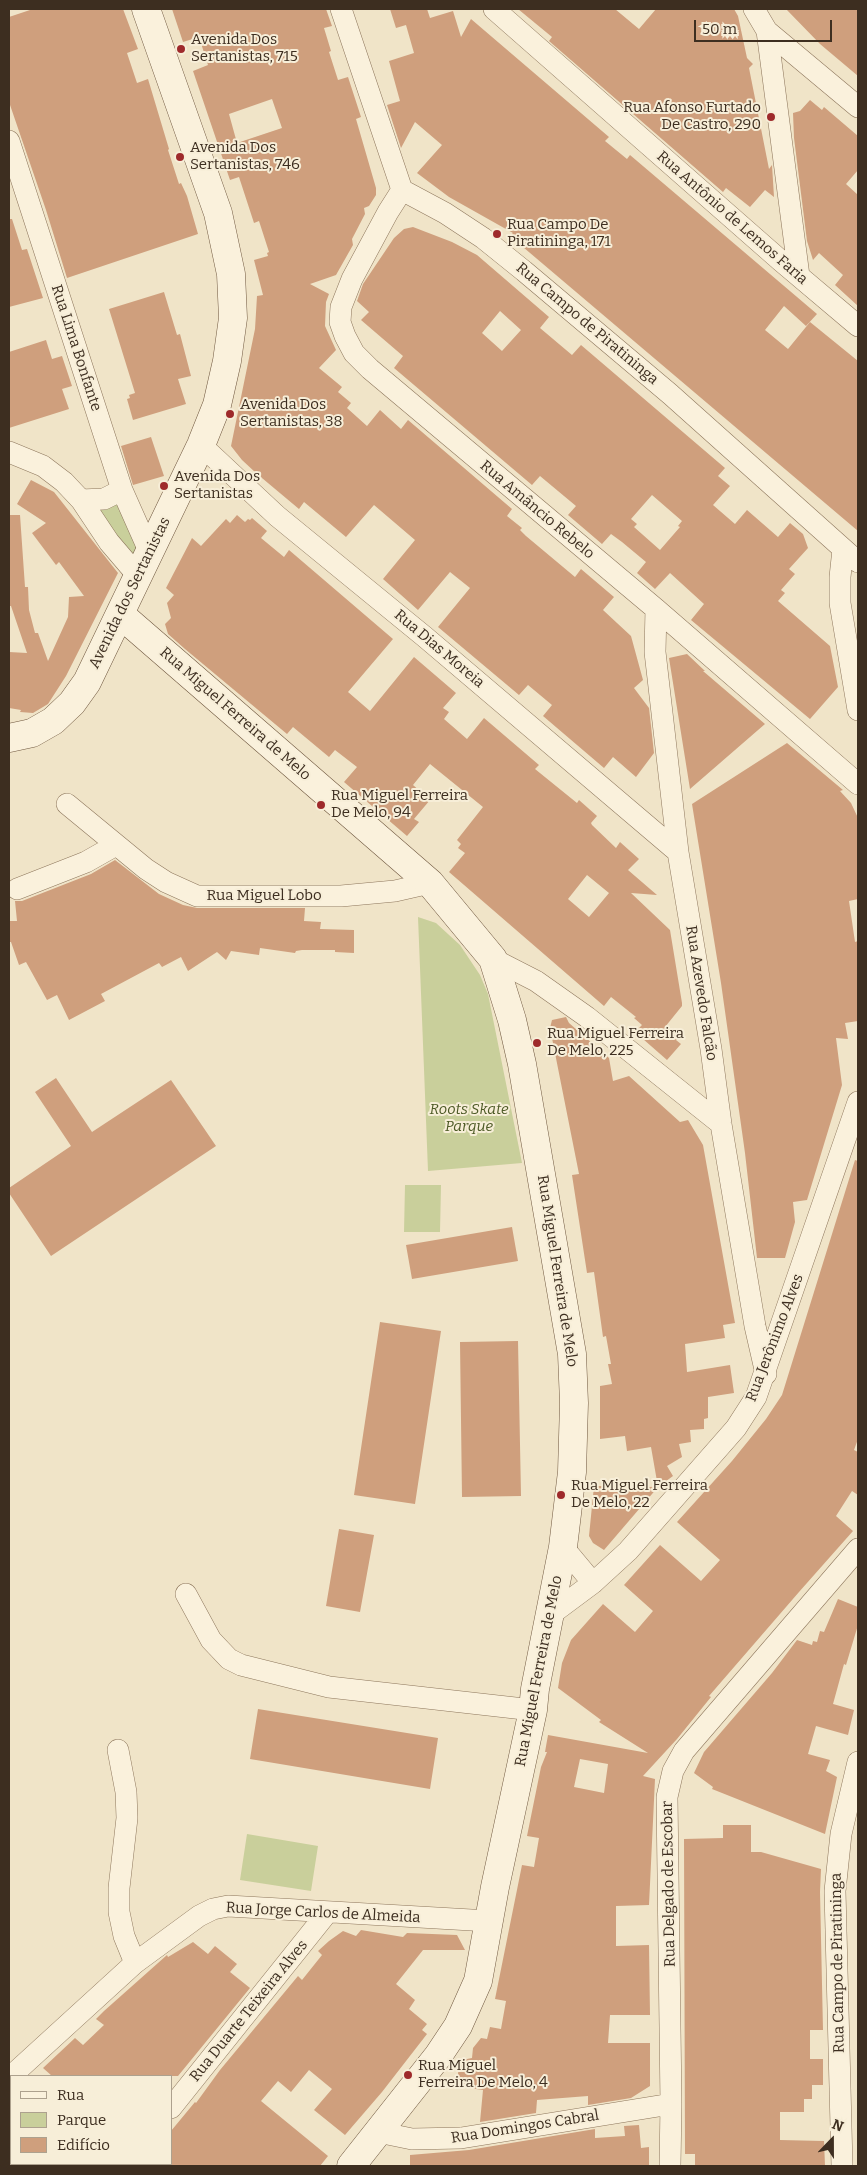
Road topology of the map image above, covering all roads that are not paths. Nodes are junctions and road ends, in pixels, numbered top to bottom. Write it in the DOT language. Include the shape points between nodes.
graph roads {
  1 [pos="146,9"];
  2 [pos="341,9"];
  3 [pos="494,9"];
  4 [pos="754,9"];
  5 [pos="767,31"];
  6 [pos="858,107"];
  7 [pos="9,141"];
  8 [pos="402,190"];
  9 [pos="799,276"];
  10 [pos="858,326"];
  11 [pos="201,445"];
  12 [pos="9,452"];
  13 [pos="122,490"];
  14 [pos="81,500"];
  15 [pos="850,556"];
  16 [pos="144,565"];
  17 [pos="656,609"];
  18 [pos="121,615"];
  19 [pos="858,710"];
  20 [pos="9,738"];
  21 [pos="858,784"];
  22 [pos="67,804"];
  23 [pos="116,845"];
  24 [pos="678,852"];
  25 [pos="430,883"];
  26 [pos="18,889"];
  27 [pos="493,959"];
  28 [pos="858,1102"];
  29 [pos="721,1124"];
  30 [pos="766,1374"];
  31 [pos="563,1547"];
  32 [pos="858,1549"];
  33 [pos="593,1582"];
  34 [pos="186,1594"];
  35 [pos="550,1615"];
  36 [pos="533,1710"];
  37 [pos="118,1750"];
  38 [pos="858,1762"];
  39 [pos="327,1913"];
  40 [pos="489,1921"];
  41 [pos="135,1963"];
  42 [pos="12,2075"];
  43 [pos="671,2104"];
  44 [pos="172,2107"];
  45 [pos="378,2132"];
  46 [pos="351,2166"];
  47 [pos="670,2166"];
  48 [pos="842,2166"];
  1 -- 11 [label="main road, Avenida dos Sertanistas" via="218,212 231,274 233,318 227,361 217,405"];
  2 -- 8 [label="street"];
  3 -- 9 [label="street, Rua Antônio de Lemos Faria"];
  4 -- 5 [label="street"];
  5 -- 6 [label="street"];
  5 -- 9 [label="street"];
  7 -- 13 [label="street, Rua Lima Bonfante"];
  8 -- 15 [label="street, Rua Campo de Piratininga" via="483,238 524,270 670,394"];
  8 -- 17 [label="street, Rua Amâncio Rebelo" via="341,307 340,322 354,353"];
  9 -- 10 [label="street, Rua Antônio de Lemos Faria"];
  11 -- 16 [label="main road, Avenida dos Sertanistas"];
  11 -- 24 [label="street, Rua Dias Moreia" via="277,516"];
  12 -- 14 [label="street" via="43,466"];
  13 -- 14 [label="street" via="104,499"];
  13 -- 16 [label="street, Rua Lima Bonfante"];
  14 -- 16 [label="street" via="109,542"];
  15 -- 19 [label="street" via="840,577 840,603"];
  16 -- 18 [label="main road, Avenida dos Sertanistas"];
  17 -- 21 [label="street, Rua Amâncio Rebelo"];
  17 -- 24 [label="street, Rua Azevedo Falcão" via="655,652"];
  18 -- 20 [label="main road, Avenida dos Sertanistas" via="87,682 72,703 53,721 32,733"];
  18 -- 25 [label="main road, Rua Miguel Ferreira de Melo"];
  22 -- 23 [label="street, Rua Miguel Lobo"];
  23 -- 25 [label="street, Rua Miguel Lobo" via="166,882 197,896 341,896 395,891"];
  23 -- 26 [label="street" via="86,862"];
  24 -- 29 [label="street, Rua Azevedo Falcão"];
  25 -- 27 [label="main road, Rua Miguel Ferreira de Melo"];
  27 -- 29 [label="street" via="536,981 580,1012"];
  27 -- 31 [label="main road, Rua Miguel Ferreira de Melo" via="522,1064 572,1354 572,1472"];
  28 -- 30 [label="street, Rua Jerônimo Alves"];
  29 -- 30 [label="street, Rua Azevedo Falcão"];
  30 -- 33 [label="street, Rua Jerônimo Alves" via="736,1428 628,1551"];
  31 -- 33 [label="street"];
  31 -- 35 [label="main road, Rua Miguel Ferreira de Melo"];
  32 -- 43 [label="street, Rua Delgado de Escobar" via="684,1751 673,1772 667,1797"];
  33 -- 35 [label="street, Rua Jerônimo Alves"];
  34 -- 36 [label="street" via="211,1640 241,1665 329,1687"];
  35 -- 36 [label="main road, Rua Miguel Ferreira de Melo"];
  36 -- 40 [label="main road, Rua Miguel Ferreira de Melo"];
  37 -- 41 [label="street" via="127,1818 118,1888 119,1912"];
  38 -- 48 [label="street, Rua Campo de Piratininga" via="841,1834 835,1891"];
  39 -- 40 [label="street, Rua Jorge Carlos de Almeida"];
  39 -- 41 [label="street, Rua Jorge Carlos de Almeida" via="228,1906 213,1909"];
  39 -- 44 [label="street, Rua Duarte Teixeira Alves"];
  40 -- 45 [label="main road, Rua Miguel Ferreira de Melo" via="478,1980 461,2019 438,2056"];
  41 -- 42 [label="street, Rua Jorge Carlos de Almeida"];
  43 -- 45 [label="street, Rua Domingos Cabral" via="461,2138 412,2138"];
  43 -- 47 [label="street, Rua Delgado de Escobar"];
  45 -- 46 [label="main road, Rua Miguel Ferreira de Melo"];
}
